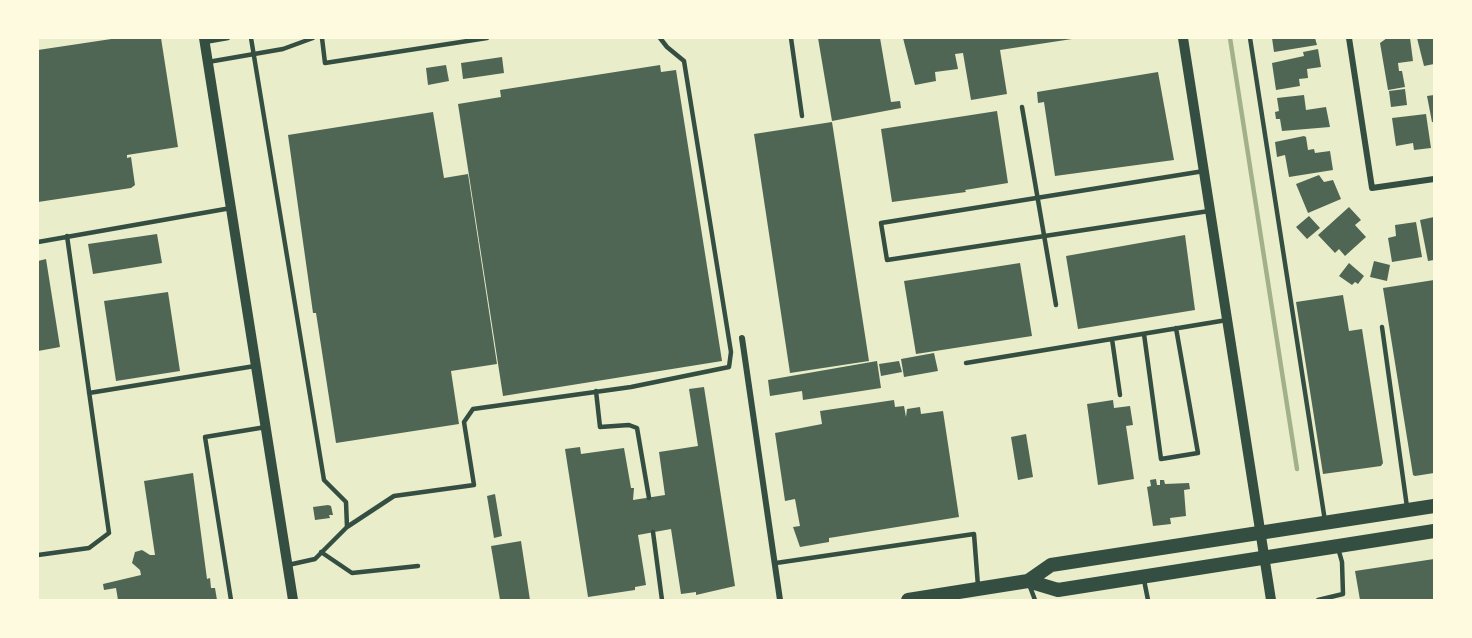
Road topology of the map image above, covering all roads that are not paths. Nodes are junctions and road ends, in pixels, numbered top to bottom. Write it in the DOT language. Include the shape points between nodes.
graph roads {
  1 [pos="228,38"];
  2 [pos="251,38"];
  3 [pos="313,38"];
  4 [pos="322,38"];
  5 [pos="487,38"];
  6 [pos="660,38"];
  7 [pos="791,38"];
  8 [pos="1183,38"];
  9 [pos="1250,38"];
  10 [pos="1349,38"];
  11 [pos="205,40"];
  12 [pos="254,54"];
  13 [pos="208,62"];
  14 [pos="1023,106"];
  15 [pos="802,116"];
  16 [pos="1204,171"];
  17 [pos="1434,179"];
  18 [pos="1038,199"];
  19 [pos="231,208"];
  20 [pos="1210,211"];
  21 [pos="67,236"];
  22 [pos="1044,236"];
  23 [pos="38,242"];
  24 [pos="1056,305"];
  25 [pos="1227,320"];
  26 [pos="1382,327"];
  27 [pos="1176,328"];
  28 [pos="1144,334"];
  29 [pos="742,338"];
  30 [pos="1112,339"];
  31 [pos="966,363"];
  32 [pos="256,366"];
  33 [pos="596,391"];
  34 [pos="89,393"];
  35 [pos="1120,395"];
  36 [pos="266,427"];
  37 [pos="649,498"];
  38 [pos="1434,506"];
  39 [pos="1408,510"];
  40 [pos="1325,523"];
  41 [pos="347,527"];
  42 [pos="1434,531"];
  43 [pos="653,532"];
  44 [pos="1259,533"];
  45 [pos="1338,546"];
  46 [pos="321,552"];
  47 [pos="38,555"];
  48 [pos="1264,558"];
  49 [pos="776,563"];
  50 [pos="288,565"];
  51 [pos="418,566"];
  52 [pos="1143,576"];
  53 [pos="1028,581"];
  54 [pos="979,590"];
  55 [pos="231,600"];
  56 [pos="293,600"];
  57 [pos="662,600"];
  58 [pos="780,600"];
  59 [pos="908,600"];
  60 [pos="1035,600"];
  61 [pos="1148,600"];
  62 [pos="1271,600"];
  63 [pos="1318,600"];
  1 -- 11 [label="lane"];
  2 -- 12 [label="lane"];
  3 -- 12 [label="lane"];
  4 -- 5 [label="lane" via="326,63"];
  6 -- 33 [label="lane" via="684,61 731,352 729,367"];
  7 -- 15 [label="lane"];
  8 -- 16 [label="street"];
  9 -- 40 [label="lane"];
  10 -- 17 [label="street" via="1372,188"];
  11 -- 13 [label="street"];
  12 -- 13 [label="lane"];
  12 -- 41 [label="lane" via="324,480 346,502"];
  13 -- 19 [label="street"];
  14 -- 18 [label="lane"];
  16 -- 18 [label="lane"];
  16 -- 20 [label="street"];
  18 -- 22 [label="lane"];
  18 -- 22 [label="lane" via="881,223 887,260"];
  19 -- 21 [label="lane"];
  19 -- 32 [label="street"];
  20 -- 22 [label="lane"];
  20 -- 25 [label="street"];
  21 -- 23 [label="lane"];
  21 -- 34 [label="lane"];
  22 -- 24 [label="lane"];
  25 -- 27 [label="lane"];
  25 -- 44 [label="street"];
  26 -- 39 [label="lane"];
  27 -- 28 [label="lane"];
  27 -- 28 [label="lane" via="1198,453 1161,459"];
  28 -- 30 [label="lane"];
  29 -- 49 [label="street"];
  30 -- 31 [label="lane"];
  30 -- 35 [label="lane"];
  32 -- 34 [label="lane"];
  32 -- 36 [label="street"];
  33 -- 37 [label="lane" via="600,427 637,428"];
  33 -- 41 [label="lane" via="472,409 464,422 474,485 394,496"];
  34 -- 47 [label="lane" via="109,533 89,548"];
  36 -- 50 [label="street"];
  36 -- 55 [label="lane" via="205,437"];
  38 -- 39 [label="main road"];
  39 -- 40 [label="main road"];
  40 -- 44 [label="main road"];
  41 -- 46 [label="lane"];
  42 -- 45 [label="main road"];
  43 -- 57 [label="lane"];
  44 -- 48 [label="street"];
  44 -- 53 [label="main road" via="1051,566"];
  45 -- 48 [label="main road"];
  45 -- 63 [label="lane" via="1343,594"];
  46 -- 50 [label="lane" via="315,559"];
  46 -- 51 [label="lane" via="352,573"];
  48 -- 52 [label="main road"];
  48 -- 62 [label="street"];
  49 -- 54 [label="lane" via="974,534"];
  49 -- 58 [label="street"];
  50 -- 56 [label="street"];
  52 -- 53 [label="main road" via="1058,590"];
  52 -- 61 [label="lane"];
  53 -- 54 [label="main road"];
  53 -- 60 [label="lane"];
  54 -- 59 [label="main road"];
}
